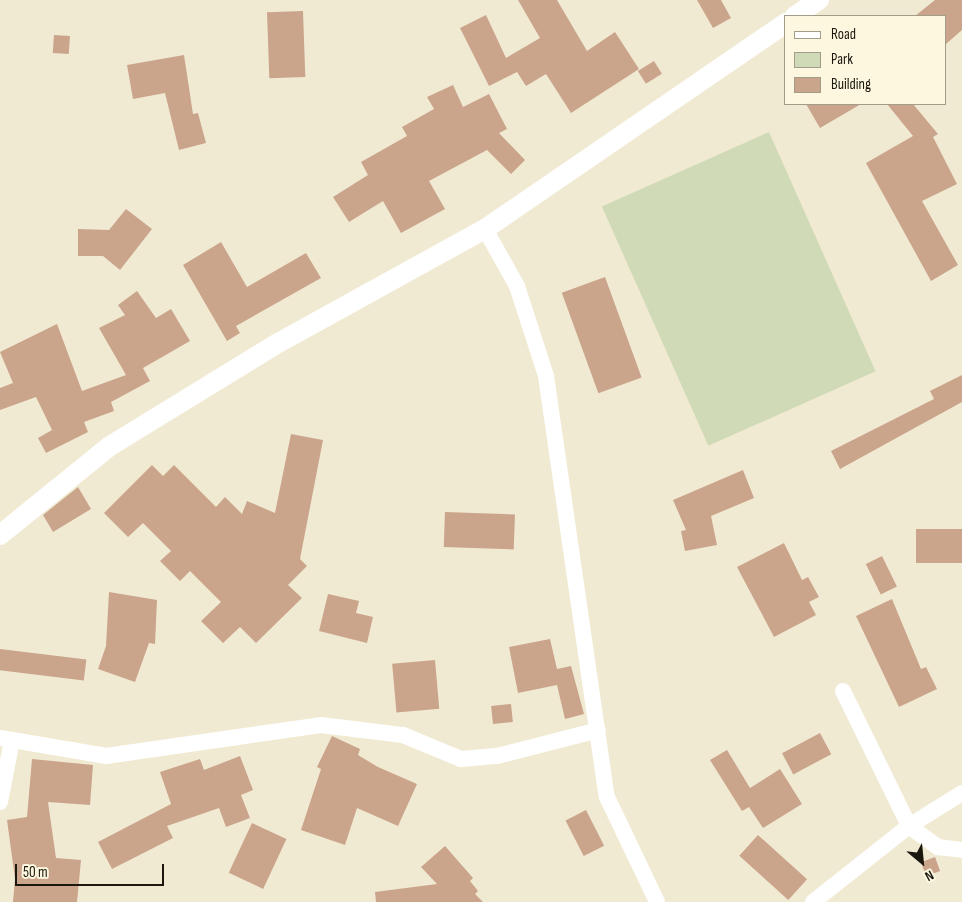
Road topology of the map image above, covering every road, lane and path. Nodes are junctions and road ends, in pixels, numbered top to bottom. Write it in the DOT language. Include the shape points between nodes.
graph roads {
  1 [pos="819,0"];
  2 [pos="796,15"];
  3 [pos="784,24"];
  4 [pos="485,229"];
  5 [pos="0,535"];
  6 [pos="843,690"];
  7 [pos="598,730"];
  8 [pos="6,739"];
  9 [pos="962,793"];
  10 [pos="0,802"];
  11 [pos="910,826"];
  12 [pos="962,850"];
  13 [pos="657,902"];
  14 [pos="813,902"];
  1 -- 2 [label="street"];
  3 -- 4 [label="street"];
  4 -- 5 [label="street" via="280,342 110,446"];
  4 -- 7 [label="street" via="517,286 546,376"];
  6 -- 11 [label="street"];
  7 -- 8 [label="street" via="497,756 461,759 403,735 321,725 106,756"];
  7 -- 13 [label="street" via="607,797"];
  8 -- 10 [label="street"];
  9 -- 11 [label="street"];
  11 -- 12 [label="street" via="938,846"];
  11 -- 14 [label="street"];
}
